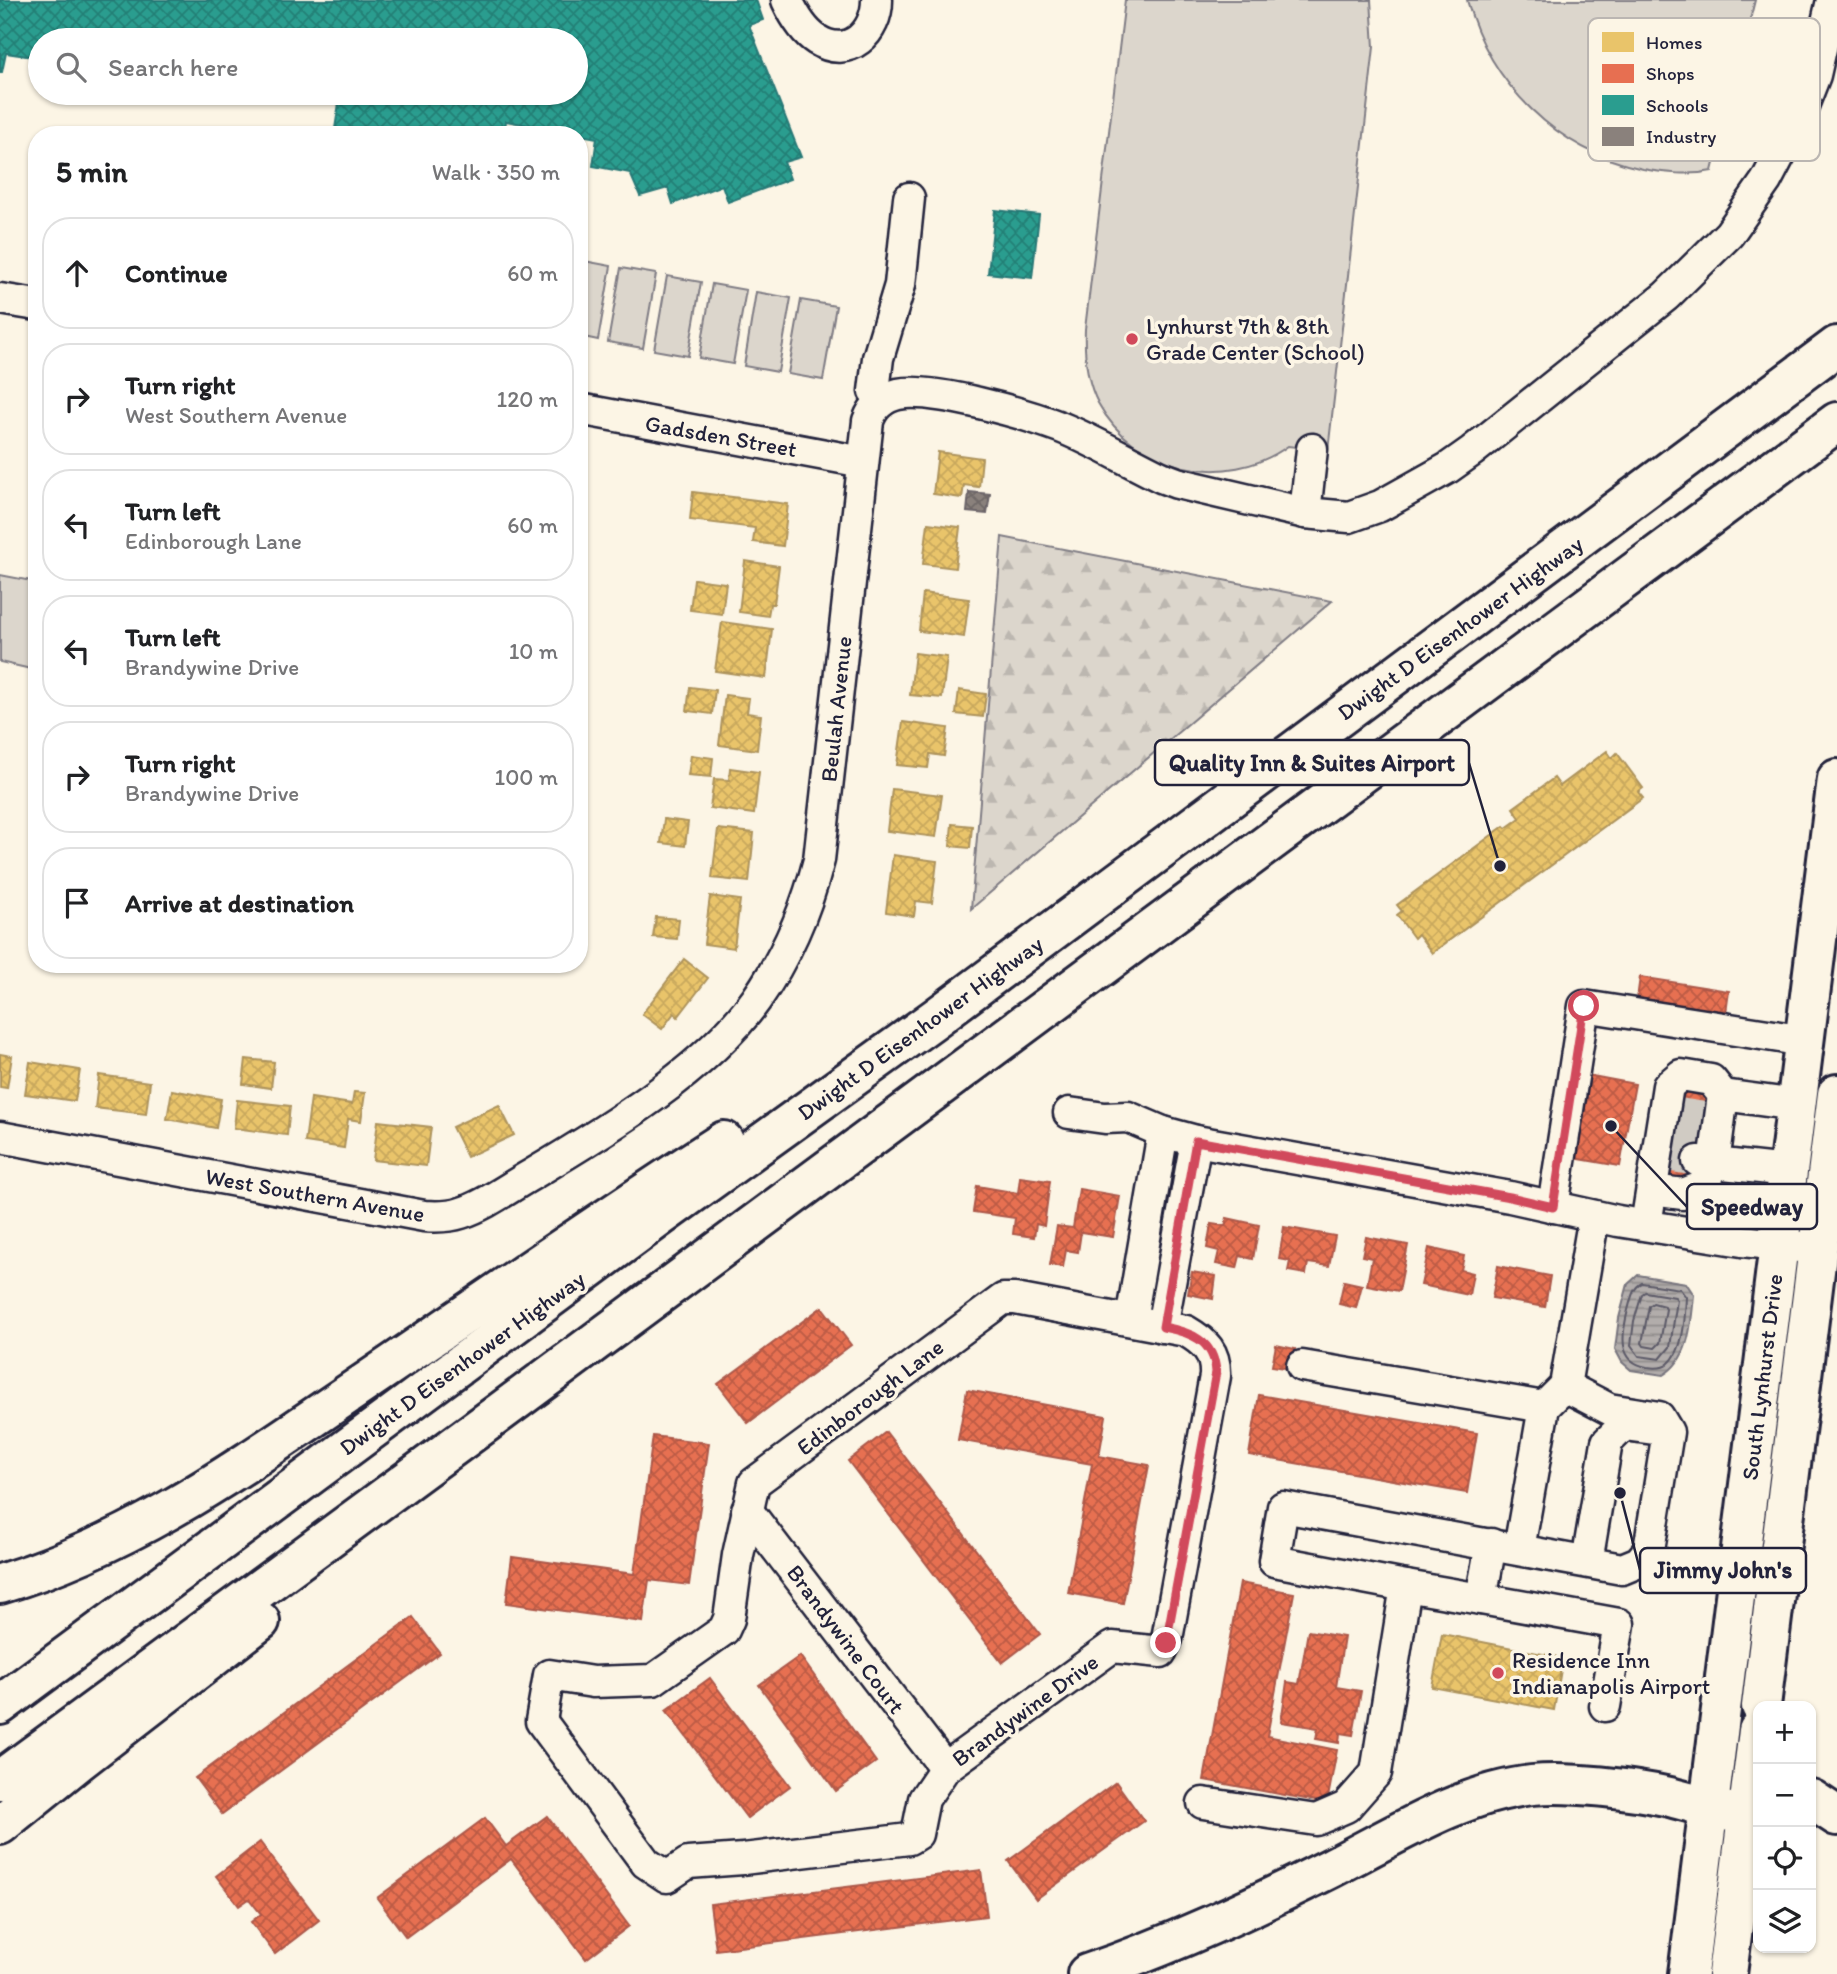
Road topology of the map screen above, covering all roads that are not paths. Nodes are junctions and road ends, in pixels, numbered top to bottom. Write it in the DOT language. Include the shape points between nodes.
graph roads {
  1 [pos="787,0"];
  2 [pos="877,0"];
  3 [pos="1832,0"];
  4 [pos="1820,58"];
  5 [pos="1777,161"];
  6 [pos="909,198"];
  7 [pos="0,299"];
  8 [pos="28,304"];
  9 [pos="1837,346"];
  10 [pos="882,401"];
  11 [pos="588,411"];
  12 [pos="1837,422"];
  13 [pos="1312,449"];
  14 [pos="863,462"];
  15 [pos="1305,513"];
  16 [pos="1837,779"];
  17 [pos="786,952"];
  18 [pos="937,1017"];
  19 [pos="1805,1041"];
  20 [pos="1837,1094"];
  21 [pos="1796,1105"];
  22 [pos="1069,1113"];
  23 [pos="1163,1132"];
  24 [pos="1691,1134"];
  25 [pos="0,1137"];
  26 [pos="1196,1141"];
  27 [pos="1788,1171"];
  28 [pos="1652,1190"];
  29 [pos="1553,1207"];
  30 [pos="1594,1216"];
  31 [pos="1646,1226"];
  32 [pos="1779,1245"];
  33 [pos="1827,1249"];
  34 [pos="1131,1320"];
  35 [pos="1163,1327"];
  36 [pos="1301,1366"];
  37 [pos="1565,1386"];
  38 [pos="1544,1407"];
  39 [pos="495,1416"];
  40 [pos="1668,1432"];
  41 [pos="747,1510"];
  42 [pos="1505,1547"];
  43 [pos="1587,1562"];
  44 [pos="0,1584"];
  45 [pos="1406,1586"];
  46 [pos="1481,1599"];
  47 [pos="549,1675"];
  48 [pos="1762,1701"];
  49 [pos="0,1705"];
  50 [pos="1605,1706"];
  51 [pos="1756,1764"];
  52 [pos="945,1769"];
  53 [pos="0,1780"];
  54 [pos="1203,1803"];
  55 [pos="1816,1803"];
  56 [pos="1708,1809"];
  57 [pos="1752,1815"];
  58 [pos="1816,1818"];
  59 [pos="1837,1818"];
  60 [pos="0,1825"];
  61 [pos="1087,1974"];
  62 [pos="1688,1974"];
  63 [pos="1727,1974"];
  1 -- 2 [label="street" via="816,40 845,46 865,36"];
  3 -- 4 [label="street"];
  5 -- 15 [label="street" via="1750,206 1709,256 1650,310 1448,468 1365,512 1338,517"];
  6 -- 10 [label="street" via="900,285 878,358 874,391"];
  7 -- 8 [label="street"];
  9 -- 18 [label="main road, Dwight D Eisenhower Highway"];
  10 -- 14 [label="street, Beulah Avenue" via="868,422"];
  10 -- 15 [label="street" via="911,393 997,408 1061,427 1177,483"];
  11 -- 14 [label="street, Gadsden Street"];
  12 -- 39 [label="main road"];
  13 -- 15 [label="street"];
  14 -- 17 [label="street, Beulah Avenue" via="819,860"];
  16 -- 19 [label="main road, South Lynhurst Drive"];
  17 -- 25 [label="street, West Southern Avenue" via="742,1017 692,1066 604,1132 459,1214 424,1216"];
  18 -- 44 [label="main road" via="664,1179 218,1482 120,1538"];
  18 -- 49 [label="main road, Dwight D Eisenhower Highway"];
  19 -- 21 [label="main road, South Lynhurst Drive"];
  19 -- 29 [label="street" via="1584,1006"];
  20 -- 33 [label="main road, South Lynhurst Drive"];
  21 -- 24 [label="street"];
  21 -- 27 [label="main road, South Lynhurst Drive"];
  22 -- 23 [label="street" via="1128,1117"];
  23 -- 26 [label="street"];
  23 -- 34 [label="street"];
  24 -- 27 [label="street"];
  24 -- 28 [label="street"];
  24 -- 28 [label="street" via="1704,1186 1683,1194"];
  26 -- 29 [label="street"];
  26 -- 35 [label="street"];
  27 -- 32 [label="main road, South Lynhurst Drive"];
  28 -- 31 [label="street"];
  29 -- 30 [label="street"];
  30 -- 31 [label="street"];
  30 -- 37 [label="street"];
  31 -- 32 [label="street"];
  32 -- 33 [label="street"];
  32 -- 56 [label="main road, South Lynhurst Drive"];
  33 -- 48 [label="main road, South Lynhurst Drive"];
  34 -- 35 [label="street, Brandywine Drive"];
  34 -- 41 [label="street, Edinborough Lane" via="1003,1299 754,1483"];
  35 -- 52 [label="street, Brandywine Drive" via="1202,1340 1211,1350 1216,1372 1166,1643 1161,1652 1112,1647"];
  36 -- 38 [label="street"];
  37 -- 38 [label="street"];
  37 -- 40 [label="street" via="1609,1409 1659,1417"];
  38 -- 42 [label="street"];
  39 -- 53 [label="main road"];
  39 -- 60 [label="main road" via="387,1525"];
  40 -- 43 [label="street" via="1649,1549 1639,1562 1622,1569"];
  40 -- 43 [label="street" via="1624,1425 1607,1442"];
  41 -- 47 [label="street, Edinborough Lane" via="724,1630 653,1680 593,1682"];
  41 -- 52 [label="street, Brandywine Court"];
  42 -- 43 [label="street"];
  42 -- 45 [label="street" via="1283,1507 1274,1561"];
  42 -- 46 [label="street"];
  45 -- 46 [label="street"];
  45 -- 54 [label="street" via="1376,1773 1346,1807 1316,1820"];
  46 -- 50 [label="street" via="1619,1624"];
  47 -- 52 [label="street, Brandywine Drive" via="541,1721 646,1863 667,1877 688,1863 909,1839 918,1834 924,1799"];
  51 -- 57 [label="main road"];
  55 -- 59 [label="main road"];
  56 -- 57 [label="main road"];
  56 -- 61 [label="main road" via="1626,1790 1549,1784 1510,1789 1445,1811 1206,1928"];
  56 -- 62 [label="main road, South Lynhurst Drive"];
  57 -- 63 [label="main road"];
  58 -- 59 [label="main road"];
}
